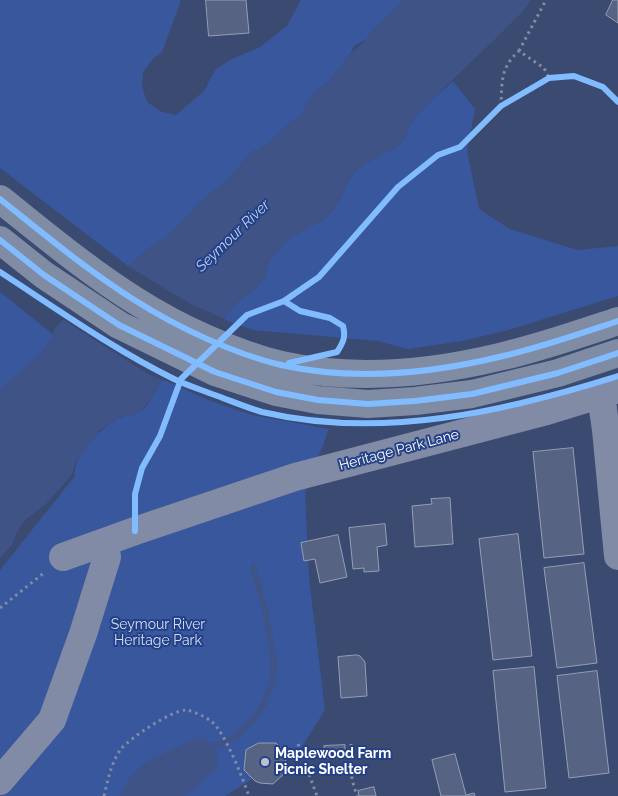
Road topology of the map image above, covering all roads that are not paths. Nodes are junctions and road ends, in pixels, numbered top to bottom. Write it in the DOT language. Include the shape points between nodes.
graph roads {
  1 [pos="0,198"];
  2 [pos="0,240"];
  3 [pos="618,321"];
  4 [pos="618,353"];
  5 [pos="609,392"];
  6 [pos="105,542"];
  7 [pos="618,556"];
  8 [pos="63,557"];
  9 [pos="0,781"];
  1 -- 3 [label="main road" via="102,279 137,302 191,331 281,365 364,374 452,367 501,357"];
  2 -- 4 [label="main road" via="44,275 119,325 215,372 276,392 318,400 368,404 472,394 558,373"];
  5 -- 6 [label="street, Heritage Park Lane" via="295,477"];
  5 -- 7 [label="street" via="606,430"];
  6 -- 8 [label="street, Heritage Park Lane"];
  6 -- 9 [label="street" via="107,557 52,720"];
}
